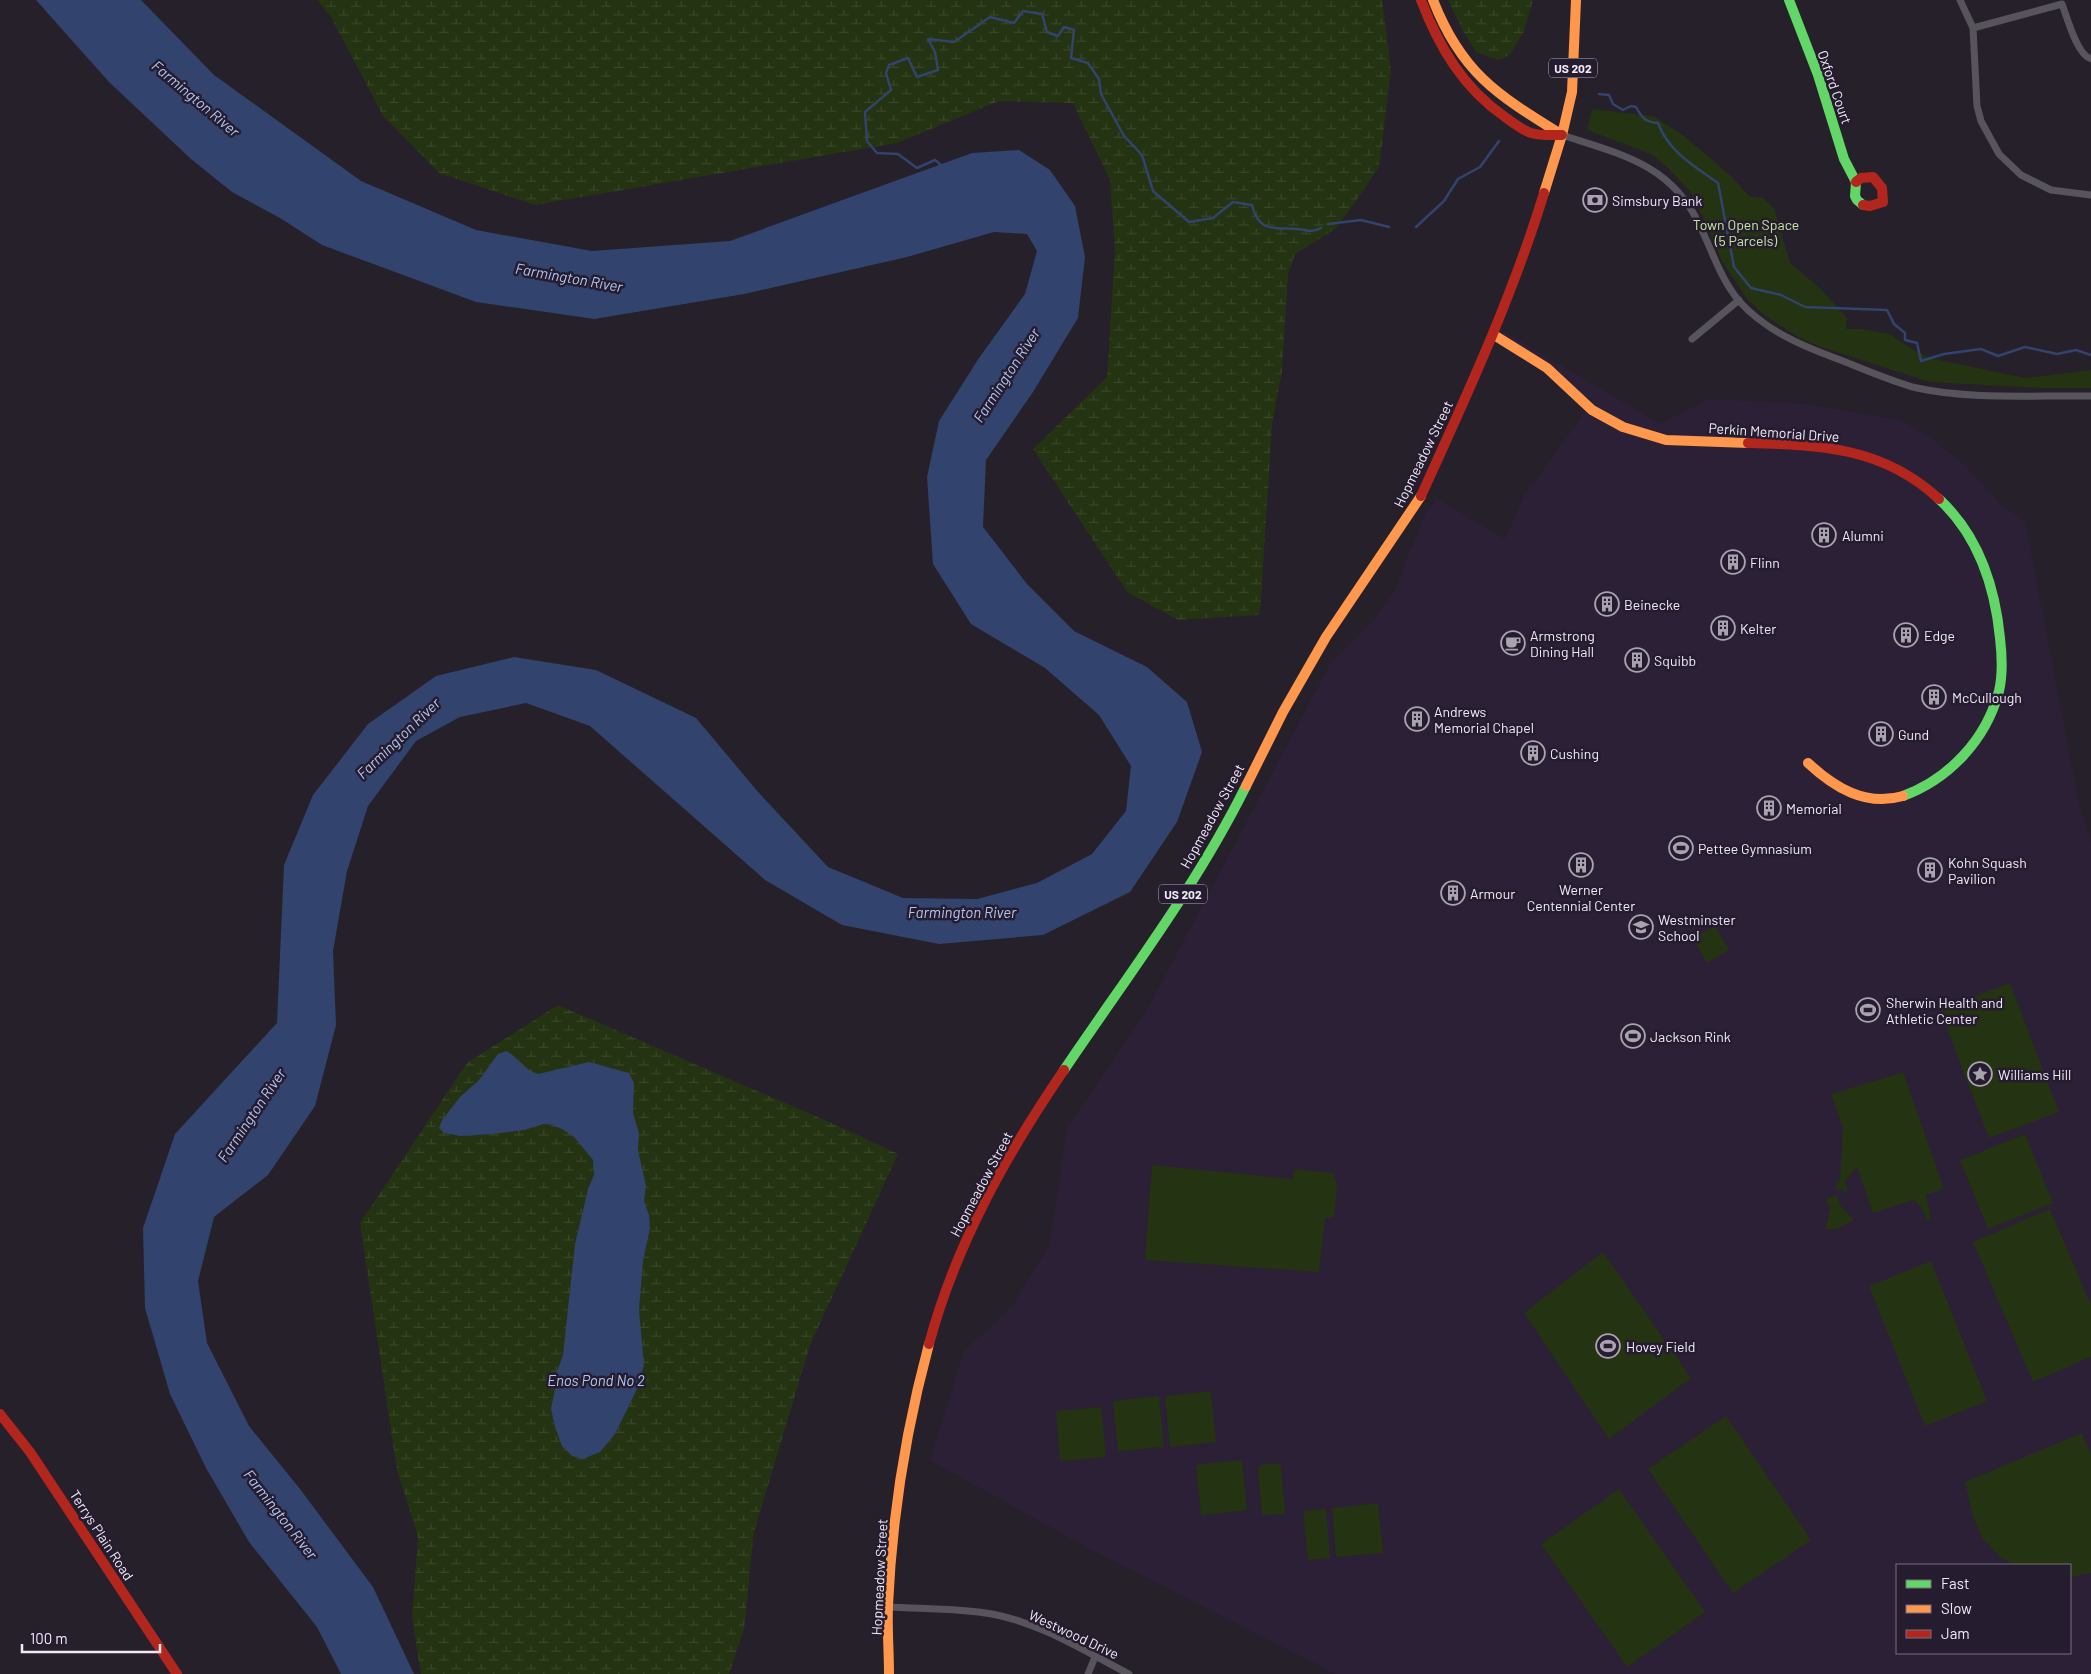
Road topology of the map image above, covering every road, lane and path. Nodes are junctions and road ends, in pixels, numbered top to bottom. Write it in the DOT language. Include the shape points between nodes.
graph roads {
  1 [pos="1421,0"];
  2 [pos="1432,0"];
  3 [pos="1576,0"];
  4 [pos="1788,0"];
  5 [pos="1960,0"];
  6 [pos="2061,2"];
  7 [pos="1972,28"];
  8 [pos="2091,59"];
  9 [pos="1562,135"];
  10 [pos="1856,182"];
  11 [pos="2091,195"];
  12 [pos="1739,300"];
  13 [pos="1494,335"];
  14 [pos="1692,339"];
  15 [pos="2091,396"];
  16 [pos="1808,763"];
  17 [pos="0,1414"];
  18 [pos="888,1607"];
  19 [pos="1095,1657"];
  20 [pos="177,1674"];
  21 [pos="889,1674"];
  22 [pos="1088,1674"];
  23 [pos="1129,1674"];
  1 -- 9 [label="main road" via="1441,48 1470,88 1500,114 1530,133"];
  2 -- 9 [label="main road" via="1441,24 1468,65 1507,102"];
  3 -- 9 [label="main road, Hopmeadow Street / US 202" via="1572,92"];
  4 -- 10 [label="main road, Oxford Court" via="1818,75 1844,158"];
  5 -- 7 [label="street"];
  6 -- 7 [label="street"];
  6 -- 8 [label="street" via="2077,44"];
  7 -- 11 [label="street" via="1977,106 1981,121 2000,154 2020,174 2051,190"];
  9 -- 12 [label="street" via="1635,160 1667,179 1688,203 1717,265"];
  9 -- 13 [label="main road, Hopmeadow Street / US 202" via="1532,233"];
  12 -- 14 [label="street"];
  12 -- 15 [label="street" via="1768,326 1790,340 1916,387 1960,394"];
  13 -- 16 [label="main road, Perkin Memorial Drive" via="1547,369 1594,411 1619,425 1657,438 1822,447 1858,453 1894,466 1928,488 1967,532 1990,580 2002,656 1995,702 1978,736 1941,776 1921,789 1898,797 1874,799 1850,794"];
  13 -- 18 [label="main road, Hopmeadow Street / US 202" via="1418,502 1326,637 1283,712 1233,812 1189,885 1005,1161 959,1254 933,1329 916,1393 899,1490"];
  17 -- 20 [label="main road, Terrys Plain Road" via="30,1452"];
  18 -- 19 [label="street, Westwood Drive" via="993,1614 1037,1628"];
  18 -- 21 [label="main road, Hopmeadow Street / US 202"];
  19 -- 22 [label="street"];
  19 -- 23 [label="street, Westwood Drive"];
}
